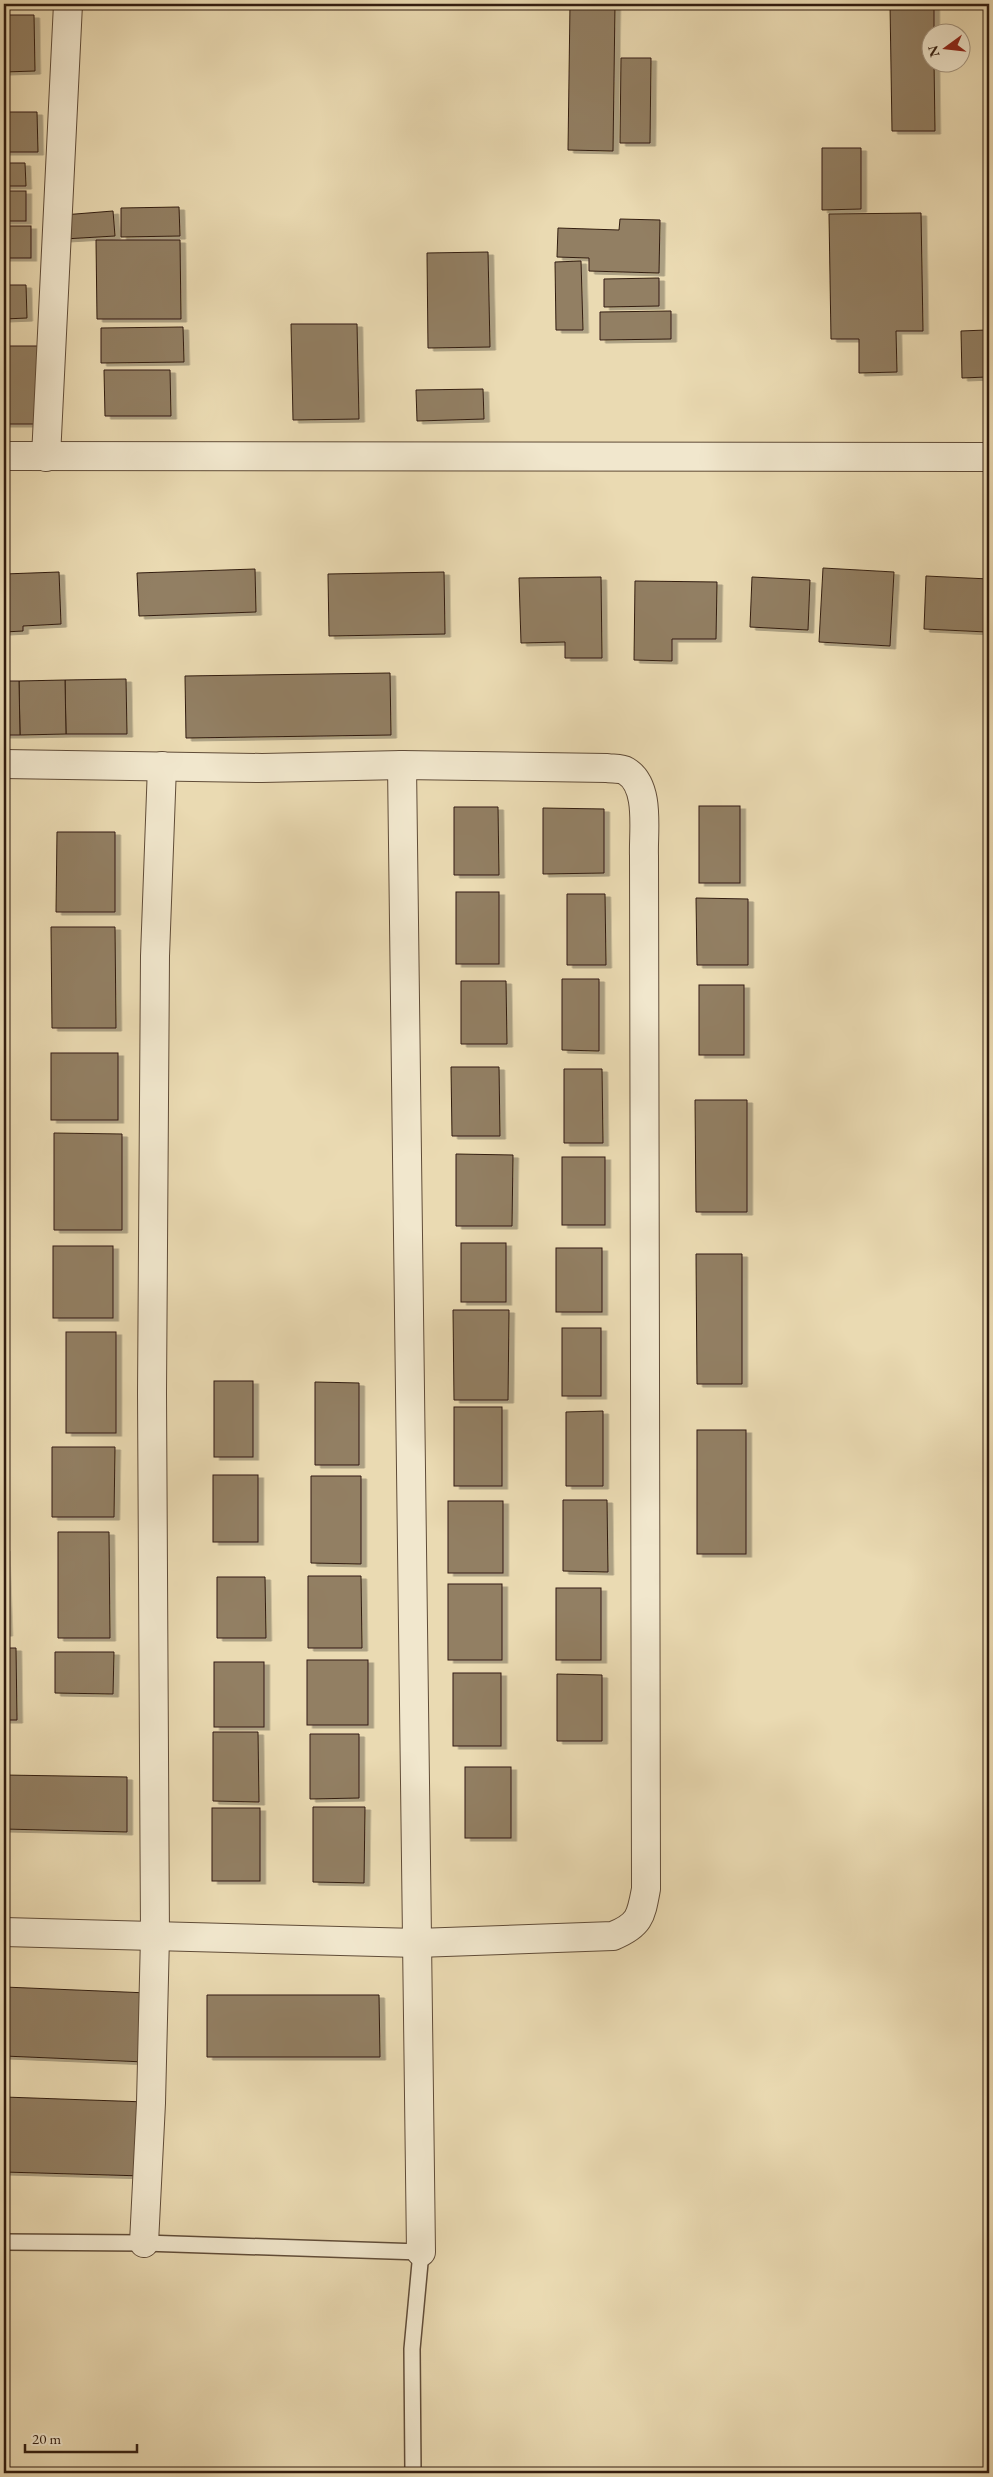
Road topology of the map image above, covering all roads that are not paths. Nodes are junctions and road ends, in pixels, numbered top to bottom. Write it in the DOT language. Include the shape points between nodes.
graph roads {
  1 [pos="68,4"];
  2 [pos="4,456"];
  3 [pos="46,457"];
  4 [pos="989,458"];
  5 [pos="4,764"];
  6 [pos="162,766"];
  7 [pos="402,766"];
  8 [pos="4,1932"];
  9 [pos="155,1936"];
  10 [pos="417,1943"];
  11 [pos="4,2242"];
  12 [pos="144,2243"];
  13 [pos="420,2252"];
  14 [pos="413,2473"];
  1 -- 3 [label="street"];
  2 -- 3 [label="street"];
  3 -- 4 [label="street"];
  5 -- 6 [label="street"];
  6 -- 7 [label="street"];
  6 -- 9 [label="street" via="155,956 152,1393"];
  7 -- 10 [label="street"];
  7 -- 10 [label="street" via="607,768 626,771 638,784 643,800 644,856 646,1889 642,1915 631,1929 613,1936"];
  8 -- 9 [label="street"];
  9 -- 10 [label="street"];
  9 -- 12 [label="street"];
  10 -- 13 [label="street"];
  11 -- 12 [label="lane"];
  12 -- 13 [label="lane"];
  13 -- 14 [label="lane" via="412,2349"];
}
